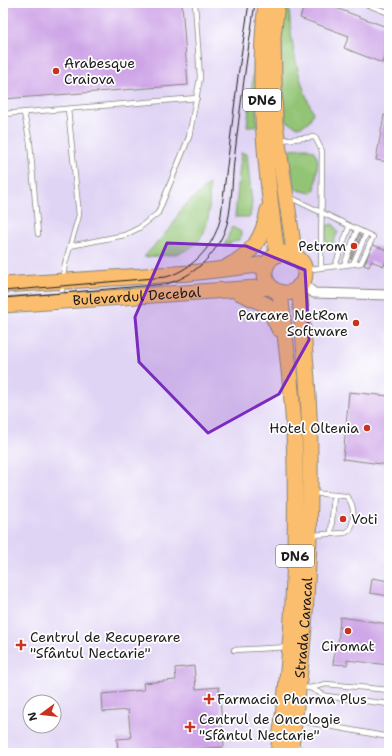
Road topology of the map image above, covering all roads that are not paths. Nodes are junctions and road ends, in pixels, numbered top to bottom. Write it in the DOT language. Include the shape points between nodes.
graph roads {
  1 [pos="195,3"];
  2 [pos="266,3"];
  3 [pos="277,3"];
  4 [pos="363,3"];
  5 [pos="389,13"];
  6 [pos="197,98"];
  7 [pos="68,109"];
  8 [pos="24,113"];
  9 [pos="3,114"];
  10 [pos="276,140"];
  11 [pos="277,196"];
  12 [pos="320,212"];
  13 [pos="350,227"];
  14 [pos="357,230"];
  15 [pos="38,234"];
  16 [pos="70,246"];
  17 [pos="295,257"];
  18 [pos="272,260"];
  19 [pos="344,265"];
  20 [pos="334,266"];
  21 [pos="321,268"];
  22 [pos="219,270"];
  23 [pos="302,280"];
  24 [pos="62,281"];
  25 [pos="3,285"];
  26 [pos="235,290"];
  27 [pos="275,290"];
  28 [pos="389,295"];
  29 [pos="62,300"];
  30 [pos="3,305"];
  31 [pos="287,359"];
  32 [pos="310,493"];
  33 [pos="334,495"];
  34 [pos="331,534"];
  35 [pos="309,535"];
  36 [pos="290,647"];
  37 [pos="234,650"];
  38 [pos="298,687"];
  39 [pos="389,690"];
  40 [pos="389,704"];
  41 [pos="294,720"];
  42 [pos="389,737"];
  43 [pos="285,746"];
  44 [pos="303,753"];
  1 -- 6 [label="lane" via="200,78"];
  2 -- 11 [label="main road, DN6" via="262,118"];
  3 -- 10 [label="main road, DN6" via="273,37"];
  4 -- 5 [label="lane"];
  6 -- 7 [label="lane"];
  6 -- 16 [label="lane" via="189,137 158,212 139,228 125,235"];
  7 -- 8 [label="lane"];
  7 -- 16 [label="lane" via="79,215"];
  8 -- 9 [label="lane"];
  8 -- 15 [label="lane" via="30,143"];
  10 -- 11 [label="main road, DN6"];
  10 -- 12 [label="lane" via="315,137 322,151"];
  11 -- 12 [label="lane"];
  11 -- 17 [label="main road, DN6"];
  11 -- 18 [label="main road, DN6"];
  11 -- 22 [label="main road" via="257,242 240,259"];
  12 -- 13 [label="lane"];
  12 -- 21 [label="lane"];
  13 -- 14 [label="lane"];
  13 -- 20 [label="lane"];
  14 -- 19 [label="lane"];
  14 -- 19 [label="lane" via="366,234 353,264"];
  16 -- 24 [label="lane"];
  17 -- 18 [label="main road" via="283,254"];
  17 -- 23 [label="main road, DN6" via="300,260"];
  18 -- 22 [label="main road, Bulevardul Decebal"];
  18 -- 27 [label="main road, DN6" via="265,276"];
  19 -- 20 [label="lane"];
  20 -- 21 [label="lane"];
  21 -- 23 [label="lane"];
  22 -- 24 [label="main road, Bulevardul Decebal"];
  23 -- 27 [label="main road" via="287,293"];
  23 -- 28 [label="street" via="314,293"];
  23 -- 32 [label="main road, Strada Caracal / DN6"];
  24 -- 25 [label="main road, Bulevardul Decebal"];
  24 -- 29 [label="lane"];
  26 -- 27 [label="main road, Bulevardul Decebal"];
  26 -- 29 [label="main road, Bulevardul Decebal"];
  26 -- 31 [label="main road" via="267,305 276,319"];
  27 -- 31 [label="main road, Strada Caracal / DN6"];
  29 -- 30 [label="main road, Bulevardul Decebal"];
  31 -- 36 [label="main road, Strada Caracal / DN6" via="294,430 296,525"];
  32 -- 33 [label="lane"];
  32 -- 35 [label="main road, Strada Caracal / DN6"];
  33 -- 34 [label="lane"];
  33 -- 34 [label="lane" via="346,496 351,500 352,525 345,533"];
  34 -- 35 [label="lane"];
  35 -- 38 [label="main road, Strada Caracal / DN6" via="306,606"];
  36 -- 37 [label="lane"];
  36 -- 38 [label="main road, Strada Caracal / DN6"];
  38 -- 39 [label="lane" via="326,684"];
  38 -- 40 [label="lane" via="326,696"];
  38 -- 41 [label="main road, Strada Caracal / DN6"];
  38 -- 43 [label="main road, Strada Caracal / DN6"];
  41 -- 42 [label="lane"];
  41 -- 43 [label="main road, Strada Caracal / DN6"];
  43 -- 44 [label="lane"];
}
